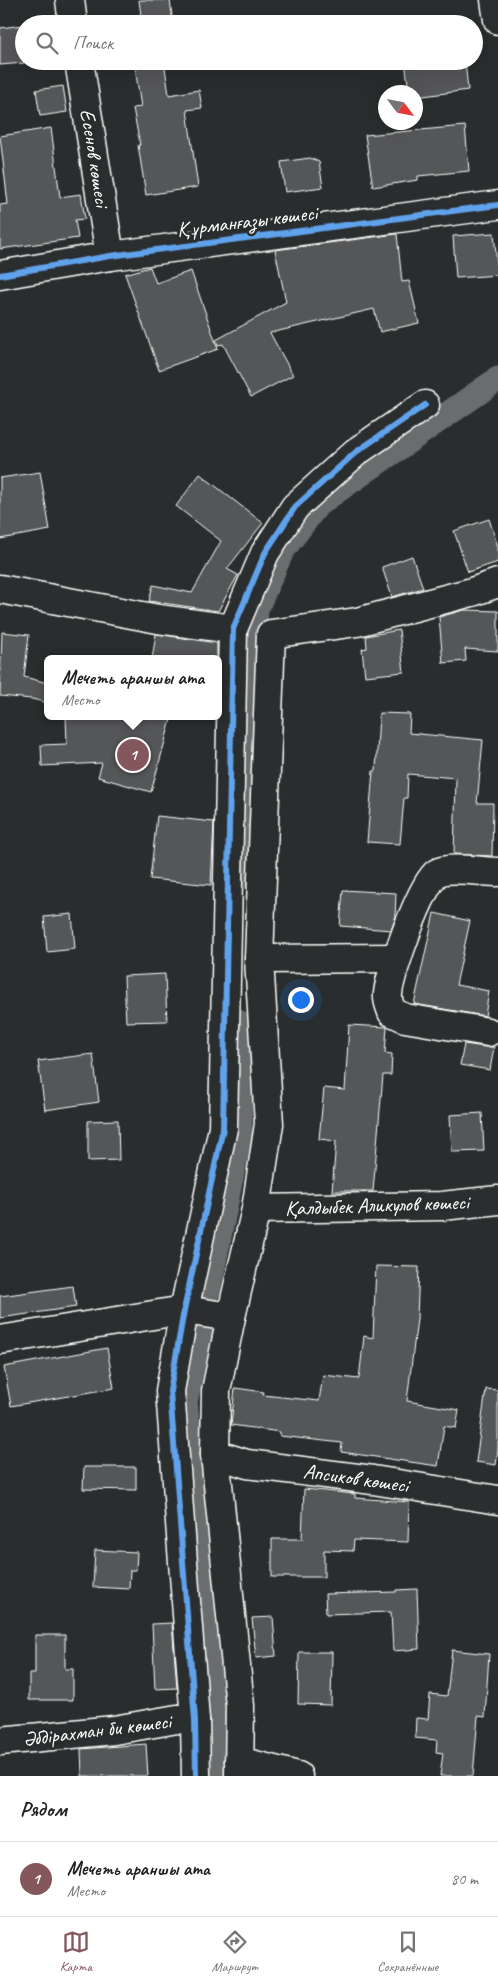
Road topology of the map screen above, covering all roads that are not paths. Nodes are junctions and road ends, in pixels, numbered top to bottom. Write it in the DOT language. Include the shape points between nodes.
graph roads {
  1 [pos="70,0"];
  2 [pos="495,0"];
  3 [pos="72,15"];
  4 [pos="498,20"];
  5 [pos="80,70"];
  6 [pos="498,205"];
  7 [pos="110,256"];
  8 [pos="0,275"];
  9 [pos="425,405"];
  10 [pos="498,583"];
  11 [pos="0,589"];
  12 [pos="233,629"];
  13 [pos="498,872"];
  14 [pos="398,958"];
  15 [pos="259,959"];
  16 [pos="488,1032"];
  17 [pos="498,1200"];
  18 [pos="256,1209"];
  19 [pos="184,1310"];
  20 [pos="231,1317"];
  21 [pos="0,1340"];
  22 [pos="215,1454"];
  23 [pos="498,1500"];
  24 [pos="195,1720"];
  25 [pos="0,1741"];
  26 [pos="239,1769"];
  27 [pos="196,1776"];
  28 [pos="298,1776"];
  1 -- 3 [label="street"];
  2 -- 4 [label="street"];
  5 -- 7 [label="street, Есенов көшесі"];
  6 -- 7 [label="street, Құрманғазы көшесі"];
  7 -- 8 [label="street, Құрманғазы көшесі"];
  9 -- 12 [label="street" via="356,452 296,507 265,553"];
  10 -- 15 [label="street" via="357,622 271,634"];
  11 -- 12 [label="street" via="158,619"];
  12 -- 19 [label="street" via="223,1128"];
  13 -- 14 [label="street" via="444,870 433,876 417,905"];
  14 -- 15 [label="street"];
  14 -- 16 [label="street" via="388,992 392,1012 405,1018"];
  15 -- 18 [label="street" via="269,1124"];
  17 -- 18 [label="street, Қалдыбек Аликулов көшесі" via="442,1206"];
  18 -- 20 [label="street"];
  19 -- 20 [label="street"];
  19 -- 21 [label="street"];
  19 -- 24 [label="street" via="170,1392"];
  20 -- 22 [label="street" via="216,1391"];
  22 -- 23 [label="street, Апсиков көшесі" via="247,1464"];
  22 -- 26 [label="street" via="240,1706"];
  24 -- 25 [label="street, Әбдірахман би көшесі" via="177,1719 114,1730"];
  24 -- 27 [label="street"];
  26 -- 28 [label="street"];
}
